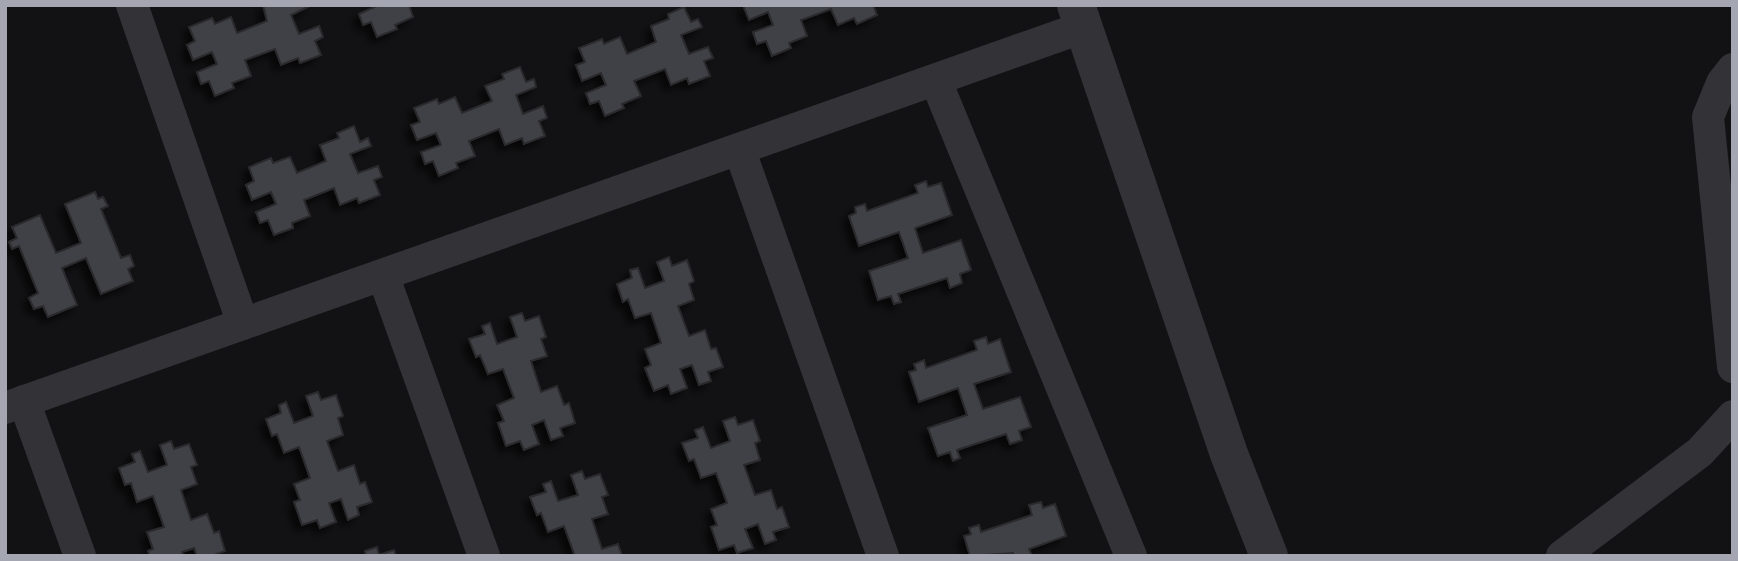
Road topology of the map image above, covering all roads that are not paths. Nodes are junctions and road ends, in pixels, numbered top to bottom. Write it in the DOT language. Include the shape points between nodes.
graph roads {
  1 [pos="132,5"];
  2 [pos="1080,16"];
  3 [pos="1733,69"];
  4 [pos="936,81"];
  5 [pos="740,151"];
  6 [pos="383,275"];
  7 [pos="243,324"];
  8 [pos="1733,367"];
  9 [pos="15,405"];
  10 [pos="1733,416"];
  11 [pos="79,556"];
  12 [pos="484,556"];
  13 [pos="883,556"];
  14 [pos="1131,556"];
  15 [pos="1269,556"];
  16 [pos="1562,556"];
  1 -- 7 [label="street"];
  2 -- 4 [label="street"];
  2 -- 15 [label="street" via="1229,454"];
  3 -- 8 [label="street" via="1708,117"];
  4 -- 5 [label="street"];
  4 -- 14 [label="street"];
  5 -- 6 [label="street"];
  5 -- 13 [label="street"];
  6 -- 7 [label="street"];
  6 -- 12 [label="street"];
  7 -- 9 [label="street"];
  9 -- 11 [label="street"];
  10 -- 16 [label="street" via="1700,452"];
}
